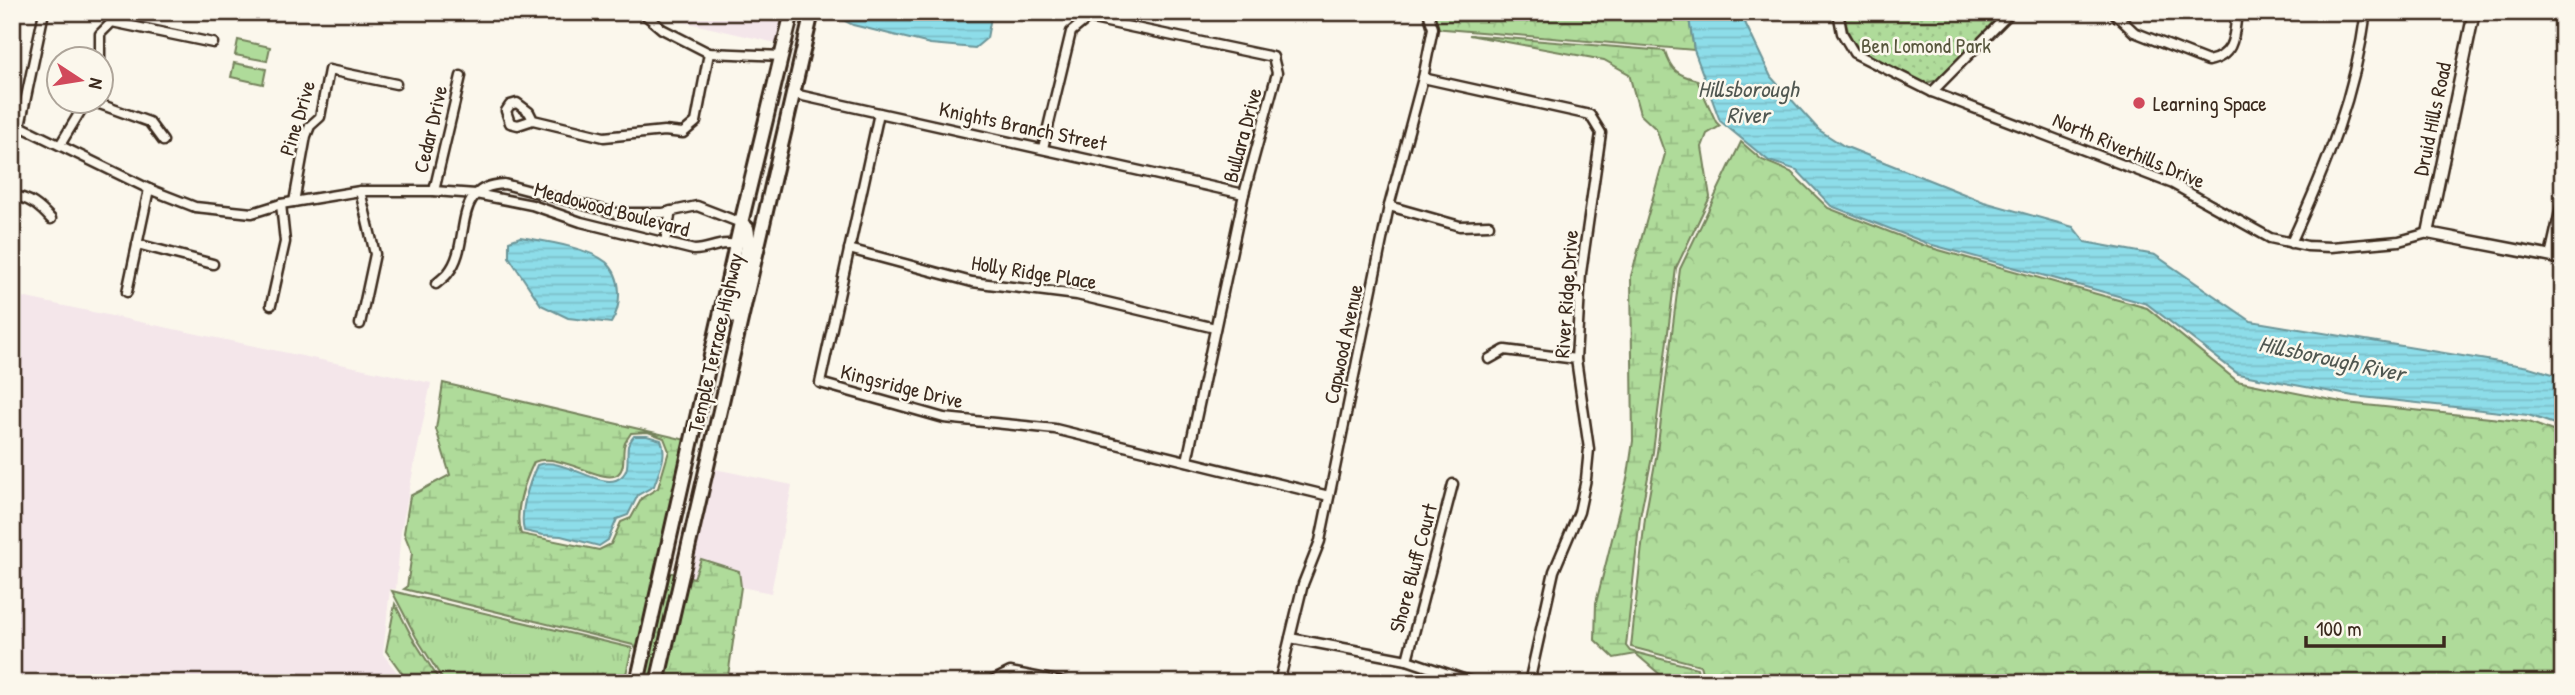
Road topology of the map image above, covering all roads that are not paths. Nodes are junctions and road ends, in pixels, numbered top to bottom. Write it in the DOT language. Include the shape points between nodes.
graph roads {
  1 [pos="44,12"];
  2 [pos="642,12"];
  3 [pos="792,12"];
  4 [pos="812,12"];
  5 [pos="1428,12"];
  6 [pos="1838,12"];
  7 [pos="2011,12"];
  8 [pos="2113,12"];
  9 [pos="2237,12"];
  10 [pos="2366,12"];
  11 [pos="2474,12"];
  12 [pos="212,43"];
  13 [pos="100,46"];
  14 [pos="709,53"];
  15 [pos="782,56"];
  16 [pos="461,76"];
  17 [pos="1423,78"];
  18 [pos="396,85"];
  19 [pos="774,90"];
  20 [pos="1932,92"];
  21 [pos="794,94"];
  22 [pos="116,110"];
  23 [pos="879,113"];
  24 [pos="78,116"];
  25 [pos="533,120"];
  26 [pos="16,126"];
  27 [pos="163,141"];
  28 [pos="60,145"];
  29 [pos="1043,148"];
  30 [pos="149,189"];
  31 [pos="360,191"];
  32 [pos="434,191"];
  33 [pos="476,194"];
  34 [pos="1244,194"];
  35 [pos="12,196"];
  36 [pos="2563,198"];
  37 [pos="295,202"];
  38 [pos="281,204"];
  39 [pos="1390,206"];
  40 [pos="671,211"];
  41 [pos="51,219"];
  42 [pos="741,223"];
  43 [pos="1489,225"];
  44 [pos="2428,233"];
  45 [pos="665,242"];
  46 [pos="2291,243"];
  47 [pos="137,244"];
  48 [pos="736,246"];
  49 [pos="849,249"];
  50 [pos="2550,256"];
  51 [pos="2563,259"];
  52 [pos="213,264"];
  53 [pos="436,284"];
  54 [pos="127,292"];
  55 [pos="271,305"];
  56 [pos="360,324"];
  57 [pos="1215,328"];
  58 [pos="737,331"];
  59 [pos="1489,359"];
  60 [pos="1576,359"];
  61 [pos="1187,461"];
  62 [pos="1453,484"];
  63 [pos="1329,496"];
  64 [pos="680,497"];
  65 [pos="698,500"];
  66 [pos="1290,638"];
  67 [pos="1407,660"];
  68 [pos="637,683"];
  69 [pos="657,683"];
  70 [pos="988,683"];
  71 [pos="1067,683"];
  72 [pos="1279,683"];
  73 [pos="1475,683"];
  74 [pos="1529,683"];
  1 -- 26 [label="street"];
  2 -- 14 [label="street" via="662,29"];
  3 -- 15 [label="main road, Temple Terrace Highway"];
  4 -- 21 [label="main road, Temple Terrace Highway"];
  5 -- 17 [label="street, Capwood Avenue" via="1433,28"];
  6 -- 20 [label="street, North Riverhills Drive" via="1842,33 1854,53"];
  7 -- 20 [label="street"];
  8 -- 9 [label="street" via="2134,32 2208,61 2228,52"];
  10 -- 46 [label="street" via="2345,114"];
  11 -- 44 [label="street, Druid Hills Road"];
  12 -- 13 [label="street" via="112,22 100,34"];
  14 -- 15 [label="street"];
  14 -- 25 [label="street" via="696,121 683,133 604,137"];
  15 -- 19 [label="main road, Temple Terrace Highway"];
  16 -- 32 [label="street, Cedar Drive"];
  17 -- 39 [label="street, Capwood Avenue"];
  17 -- 60 [label="street, River Ridge Drive" via="1590,115 1601,133 1581,273"];
  18 -- 37 [label="street, Pine Drive" via="329,70 320,117 306,136"];
  19 -- 21 [label="main road"];
  19 -- 42 [label="main road, Temple Terrace Highway"];
  20 -- 46 [label="street, North Riverhills Drive" via="2173,184 2270,238"];
  21 -- 23 [label="street, Knights Branch Street"];
  21 -- 58 [label="main road, Temple Terrace Highway"];
  22 -- 27 [label="street" via="149,122"];
  23 -- 29 [label="street, Knights Branch Street"];
  23 -- 49 [label="street, Kingsridge Drive"];
  24 -- 28 [label="street"];
  26 -- 28 [label="street, Meadowood Boulevard"];
  28 -- 30 [label="street, Meadowood Boulevard"];
  29 -- 34 [label="street, Knights Branch Street"];
  29 -- 34 [label="street, Bullara Drive" via="1071,32 1088,18 1273,57 1276,73"];
  30 -- 38 [label="street, Meadowood Boulevard" via="195,207 252,212"];
  30 -- 47 [label="street"];
  31 -- 32 [label="street, Meadowood Boulevard"];
  31 -- 37 [label="street, Meadowood Boulevard"];
  31 -- 56 [label="street" via="375,254"];
  32 -- 33 [label="street, Meadowood Boulevard"];
  33 -- 40 [label="street, Meadowood Boulevard" via="489,184 504,184 615,213"];
  33 -- 45 [label="street, Meadowood Boulevard"];
  33 -- 53 [label="street" via="467,207 449,273"];
  34 -- 57 [label="street, Bullara Drive"];
  35 -- 41 [label="street" via="39,206"];
  36 -- 50 [label="street"];
  37 -- 38 [label="street, Meadowood Boulevard"];
  38 -- 55 [label="street" via="285,242"];
  39 -- 43 [label="street" via="1461,226"];
  39 -- 63 [label="street, Capwood Avenue"];
  40 -- 42 [label="street, Meadowood Boulevard" via="697,206"];
  40 -- 45 [label="street"];
  42 -- 48 [label="main road, Temple Terrace Highway"];
  42 -- 58 [label="main road" via="747,228 748,240 736,298"];
  44 -- 46 [label="street, North Riverhills Drive" via="2399,241 2330,247"];
  44 -- 50 [label="street, North Riverhills Drive"];
  45 -- 48 [label="street, Meadowood Boulevard" via="694,250 720,243"];
  47 -- 52 [label="street"];
  47 -- 54 [label="street"];
  48 -- 64 [label="main road, Temple Terrace Highway"];
  49 -- 57 [label="street, Holly Ridge Place" via="972,282 1077,295"];
  49 -- 61 [label="street, Kingsridge Drive" via="820,383 944,418 1055,429"];
  50 -- 51 [label="street, North Riverhills Drive"];
  57 -- 61 [label="street, Bullara Drive"];
  58 -- 65 [label="main road, Temple Terrace Highway"];
  59 -- 60 [label="street" via="1505,350"];
  60 -- 74 [label="street, River Ridge Drive" via="1588,449 1587,479 1579,512 1554,571"];
  61 -- 63 [label="street, Kingsridge Drive"];
  62 -- 67 [label="street, Shore Bluff Court"];
  63 -- 66 [label="street, Capwood Avenue"];
  64 -- 65 [label="main road"];
  64 -- 68 [label="main road, Temple Terrace Highway"];
  65 -- 69 [label="main road, Temple Terrace Highway"];
  66 -- 67 [label="street"];
  66 -- 72 [label="street, Capwood Avenue"];
  67 -- 73 [label="street"];
  70 -- 71 [label="street" via="1010,672"];
}
